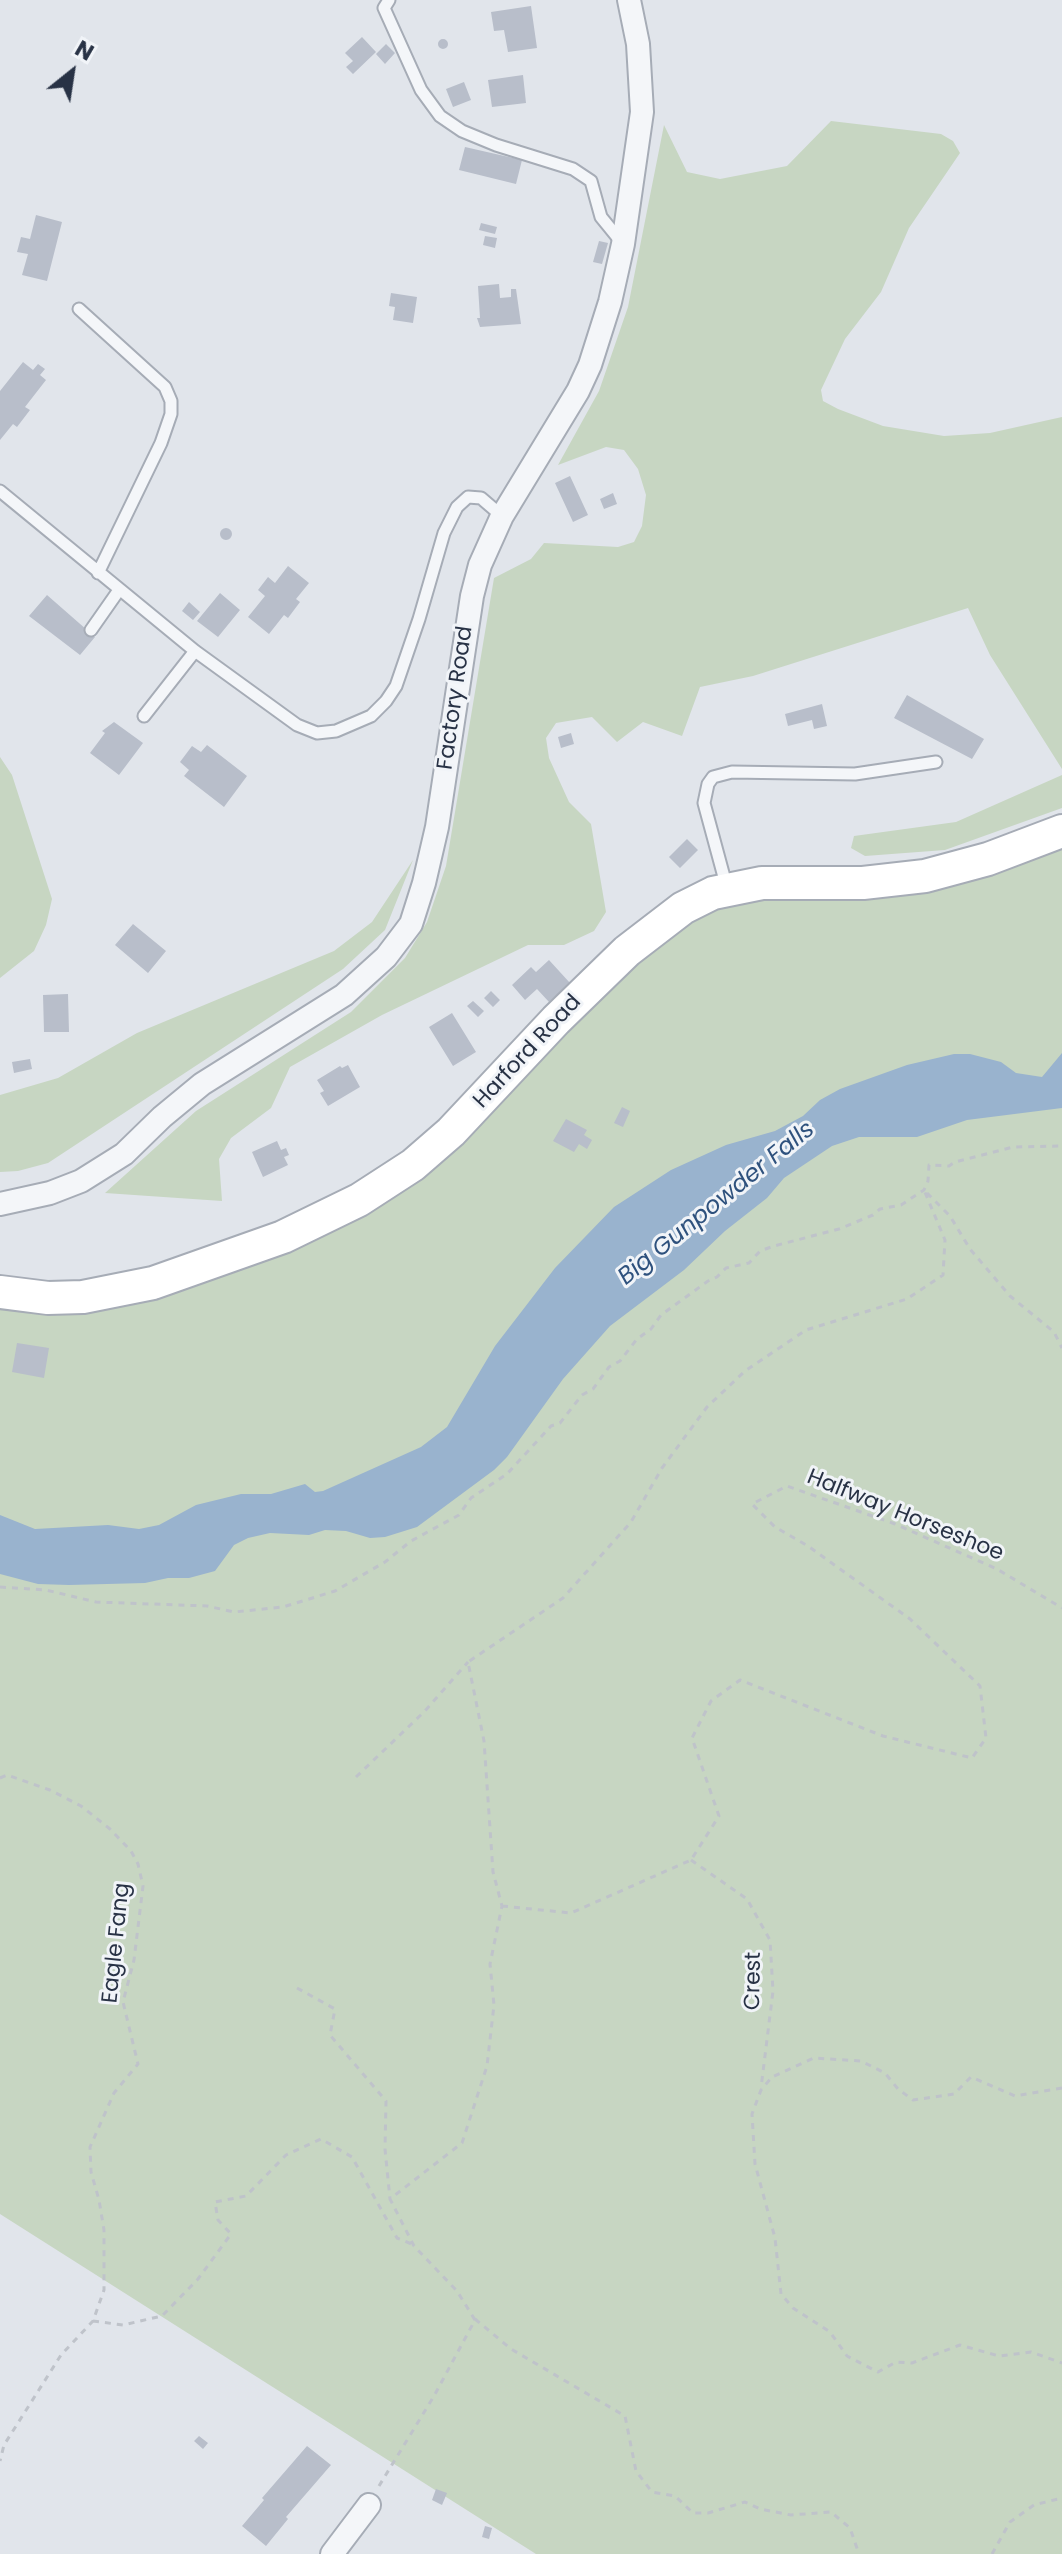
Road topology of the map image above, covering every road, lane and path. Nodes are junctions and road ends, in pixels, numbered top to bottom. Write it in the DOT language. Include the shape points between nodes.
graph roads {
  1 [pos="389,0"];
  2 [pos="629,0"];
  3 [pos="623,244"];
  4 [pos="79,309"];
  5 [pos="0,491"];
  6 [pos="502,516"];
  7 [pos="98,573"];
  8 [pos="119,590"];
  9 [pos="91,630"];
  10 [pos="195,651"];
  11 [pos="144,716"];
  12 [pos="936,762"];
  13 [pos="1062,831"];
  14 [pos="727,888"];
  15 [pos="1062,1146"];
  16 [pos="924,1190"];
  17 [pos="0,1204"];
  18 [pos="0,1292"];
  19 [pos="1062,1348"];
  20 [pos="0,1587"];
  21 [pos="1062,1608"];
  22 [pos="468,1662"];
  23 [pos="356,1777"];
  24 [pos="0,1778"];
  25 [pos="691,1860"];
  26 [pos="502,1906"];
  27 [pos="297,1988"];
  28 [pos="1062,2088"];
  29 [pos="761,2090"];
  30 [pos="390,2199"];
  31 [pos="414,2246"];
  32 [pos="475,2320"];
  33 [pos="93,2321"];
  34 [pos="1062,2363"];
  35 [pos="0,2461"];
  36 [pos="1062,2498"];
  37 [pos="369,2505"];
  38 [pos="332,2554"];
  39 [pos="859,2554"];
  40 [pos="992,2554"];
  1 -- 3 [label="lane" via="384,8 421,90 440,116 462,131 573,169 591,181 601,217"];
  2 -- 3 [label="street, Factory Road" via="642,112"];
  3 -- 6 [label="street, Factory Road" via="601,333 578,391"];
  4 -- 7 [label="lane" via="165,387 171,401 161,443"];
  5 -- 7 [label="lane"];
  6 -- 10 [label="lane" via="481,498 468,497 457,507 396,686 358,724 317,733 297,725"];
  6 -- 17 [label="street, Factory Road" via="472,596 437,827 418,905 401,940 344,995 202,1084 102,1169 50,1193"];
  7 -- 8 [label="lane"];
  8 -- 9 [label="lane"];
  8 -- 10 [label="lane"];
  10 -- 11 [label="lane"];
  12 -- 14 [label="lane" via="855,774 732,772 713,777 704,803"];
  13 -- 14 [label="main road, Harford Road" via="977,863 914,878"];
  14 -- 18 [label="main road, Harford Road" via="683,908 636,943 451,1132 359,1200 283,1237 153,1283 83,1297"];
  15 -- 16 [label="path" via="1013,1147 949,1166 929,1165"];
  16 -- 19 [label="path" via="1010,1296 1054,1332"];
  16 -- 20 [label="path" via="857,1223 774,1246 749,1263 726,1268 661,1315 560,1423 551,1426 507,1474 471,1498 459,1515 335,1591 283,1607 234,1612 207,1606 96,1602 46,1590"];
  16 -- 22 [label="path" via="945,1240 943,1275 907,1299 806,1330 745,1371 707,1407 631,1522 563,1598"];
  21 -- 25 [label="path, Halfway Horseshoe" via="997,1569 895,1524 787,1486 752,1504 775,1527 910,1619 980,1686 986,1738 972,1758 883,1736 740,1680 711,1701 692,1738 719,1816"];
  22 -- 23 [label="path"];
  22 -- 26 [label="path" via="484,1741 493,1872"];
  24 -- 33 [label="path, Eagle Fang" via="7,1775 81,1806 131,1851 143,1886 123,2002 138,2064 114,2093 90,2147 106,2260 104,2290"];
  25 -- 26 [label="path" via="571,1913"];
  25 -- 29 [label="path, Crest" via="747,1899 770,1940 773,1991"];
  26 -- 30 [label="path" via="490,1964 494,2005 487,2066 462,2143"];
  27 -- 30 [label="path" via="335,2009 330,2035 386,2101"];
  28 -- 29 [label="path" via="1015,2096 971,2077 954,2094 913,2100 885,2073 861,2061 814,2058 772,2077"];
  29 -- 34 [label="path, Crest" via="752,2114 755,2164 775,2238 781,2294 793,2308 830,2332 847,2356 878,2372 960,2345 999,2356 1031,2352"];
  30 -- 31 [label="path"];
  31 -- 32 [label="path" via="457,2291"];
  31 -- 33 [label="path" via="397,2238 352,2157 321,2139 286,2155 246,2196 215,2202 218,2220 231,2234 162,2316 123,2325"];
  32 -- 37 [label="path"];
  32 -- 39 [label="path" via="511,2349 625,2416 636,2471 652,2492 675,2496 693,2513 745,2502 791,2515 831,2512 850,2528"];
  33 -- 35 [label="path" via="61,2355 4,2445"];
  36 -- 40 [label="path" via="1034,2505 1010,2522"];
  37 -- 38 [label="street"];
}
